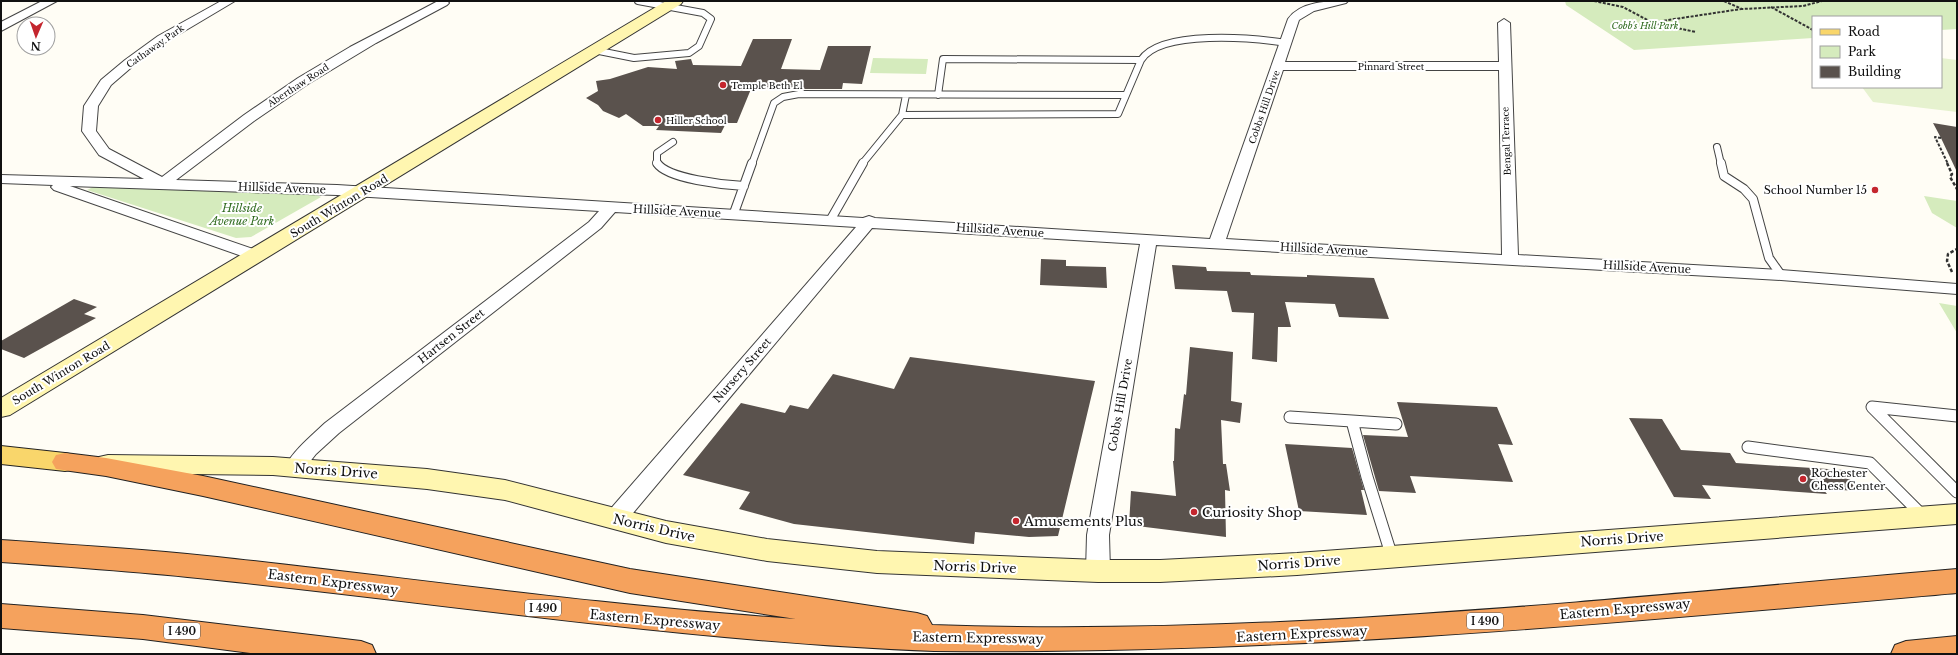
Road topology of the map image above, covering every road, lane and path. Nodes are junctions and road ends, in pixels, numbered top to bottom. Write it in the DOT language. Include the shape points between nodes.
graph roads {
  1 [pos="51,1"];
  2 [pos="228,1"];
  3 [pos="638,1"];
  4 [pos="1342,1"];
  5 [pos="1594,1"];
  6 [pos="1724,1"];
  7 [pos="1822,1"];
  8 [pos="445,2"];
  9 [pos="672,4"];
  10 [pos="1770,7"];
  11 [pos="1742,9"];
  12 [pos="1653,22"];
  13 [pos="1504,23"];
  14 [pos="1,27"];
  15 [pos="1812,29"];
  16 [pos="1696,32"];
  17 [pos="1286,43"];
  18 [pos="594,50"];
  19 [pos="1141,60"];
  20 [pos="1278,66"];
  21 [pos="1504,66"];
  22 [pos="906,95"];
  23 [pos="938,95"];
  24 [pos="1125,96"];
  25 [pos="902,115"];
  26 [pos="1940,138"];
  27 [pos="674,142"];
  28 [pos="1717,147"];
  29 [pos="1,179"];
  30 [pos="43,181"];
  31 [pos="163,183"];
  32 [pos="744,186"];
  33 [pos="1957,189"];
  34 [pos="361,193"];
  35 [pos="611,207"];
  36 [pos="734,213"];
  37 [pos="831,219"];
  38 [pos="869,221"];
  39 [pos="1149,240"];
  40 [pos="1217,243"];
  41 [pos="1957,249"];
  42 [pos="256,256"];
  43 [pos="1510,259"];
  44 [pos="1781,275"];
  45 [pos="1956,283"];
  46 [pos="1,409"];
  47 [pos="1957,416"];
  48 [pos="1290,417"];
  49 [pos="1352,421"];
  50 [pos="1396,424"];
  51 [pos="1748,447"];
  52 [pos="1,455"];
  53 [pos="65,462"];
  54 [pos="294,468"];
  55 [pos="1957,492"];
  56 [pos="1957,514"];
  57 [pos="1924,517"];
  58 [pos="615,519"];
  59 [pos="1,551"];
  60 [pos="1392,557"];
  61 [pos="1098,571"];
  62 [pos="1957,581"];
  63 [pos="1,616"];
  64 [pos="1011,639"];
  65 [pos="1957,649"];
  66 [pos="361,654"];
  67 [pos="1906,654"];
  1 -- 14 [label="street"];
  2 -- 31 [label="street, Cathaway Park" via="162,39 128,63 106,83 91,106 89,131 104,152"];
  3 -- 9 [label="lane"];
  4 -- 17 [label="street, Cobbs Hill Drive" via="1309,9 1297,15"];
  5 -- 12 [label="path" via="1623,8"];
  6 -- 11 [label="path"];
  7 -- 10 [label="path" via="1802,6"];
  8 -- 31 [label="street, Aberthaw Road" via="356,49 302,82"];
  9 -- 18 [label="street, South Winton Road"];
  9 -- 18 [label="lane" via="703,13 711,19 699,46 689,53 634,58"];
  10 -- 11 [label="path"];
  10 -- 15 [label="path"];
  11 -- 12 [label="path"];
  12 -- 16 [label="path"];
  13 -- 21 [label="street, Bengal Terrace"];
  17 -- 19 [label="lane" via="1240,38 1198,38 1155,49 1144,54"];
  17 -- 20 [label="street, Cobbs Hill Drive"];
  18 -- 34 [label="street, South Winton Road"];
  19 -- 23 [label="lane" via="943,59"];
  19 -- 24 [label="lane"];
  20 -- 21 [label="street, Pinnard Street"];
  20 -- 40 [label="street, Cobbs Hill Drive"];
  21 -- 43 [label="street, Bengal Terrace"];
  22 -- 23 [label="lane"];
  22 -- 25 [label="lane"];
  22 -- 32 [label="lane" via="783,96 774,103"];
  23 -- 24 [label="lane"];
  24 -- 25 [label="lane" via="1118,114 1110,115"];
  25 -- 37 [label="lane" via="863,163"];
  26 -- 33 [label="path" via="1935,137"];
  27 -- 32 [label="lane" via="657,153 657,165 675,175 712,185"];
  28 -- 44 [label="lane" via="1724,176 1744,189 1753,199 1769,258"];
  29 -- 30 [label="street, Hillside Avenue"];
  30 -- 31 [label="street, Hillside Avenue"];
  30 -- 42 [label="street, Hillside Avenue"];
  31 -- 34 [label="street, Hillside Avenue"];
  32 -- 36 [label="lane"];
  34 -- 35 [label="street, Hillside Avenue"];
  34 -- 42 [label="street, South Winton Road"];
  35 -- 36 [label="street, Hillside Avenue"];
  35 -- 54 [label="street, Hartsen Street" via="595,224 332,428 309,449"];
  36 -- 37 [label="street, Hillside Avenue"];
  37 -- 38 [label="street, Hillside Avenue"];
  38 -- 39 [label="street, Hillside Avenue"];
  38 -- 58 [label="street, Nursery Street"];
  39 -- 40 [label="street, Hillside Avenue"];
  39 -- 61 [label="street, Cobbs Hill Drive" via="1098,536"];
  40 -- 43 [label="street, Hillside Avenue"];
  41 -- 45 [label="path" via="1948,254 1949,269"];
  42 -- 46 [label="street, South Winton Road"];
  43 -- 44 [label="street, Hillside Avenue"];
  44 -- 45 [label="street, Hillside Avenue"];
  47 -- 55 [label="lane" via="1872,407"];
  48 -- 49 [label="lane"];
  49 -- 50 [label="lane"];
  49 -- 60 [label="lane" via="1366,477"];
  51 -- 57 [label="lane" via="1870,463"];
  52 -- 53 [label="main road, Norris Drive"];
  53 -- 54 [label="street, Norris Drive" via="231,464"];
  53 -- 64 [label="highway" via="106,467 210,487 630,581"];
  54 -- 58 [label="street, Norris Drive" via="464,483 530,496"];
  56 -- 57 [label="street, Norris Drive"];
  57 -- 60 [label="street, Norris Drive"];
  58 -- 61 [label="street, Norris Drive" via="716,542 828,558 942,566"];
  59 -- 64 [label="highway, Eastern Expressway / I 490" via="216,568 549,609 697,624 854,635"];
  60 -- 61 [label="street, Norris Drive" via="1227,568"];
  62 -- 64 [label="highway, Eastern Expressway / I 490" via="1377,630 1170,640"];
  63 -- 66 [label="highway, I 490" via="164,630"];
  65 -- 67 [label="highway"];
}
